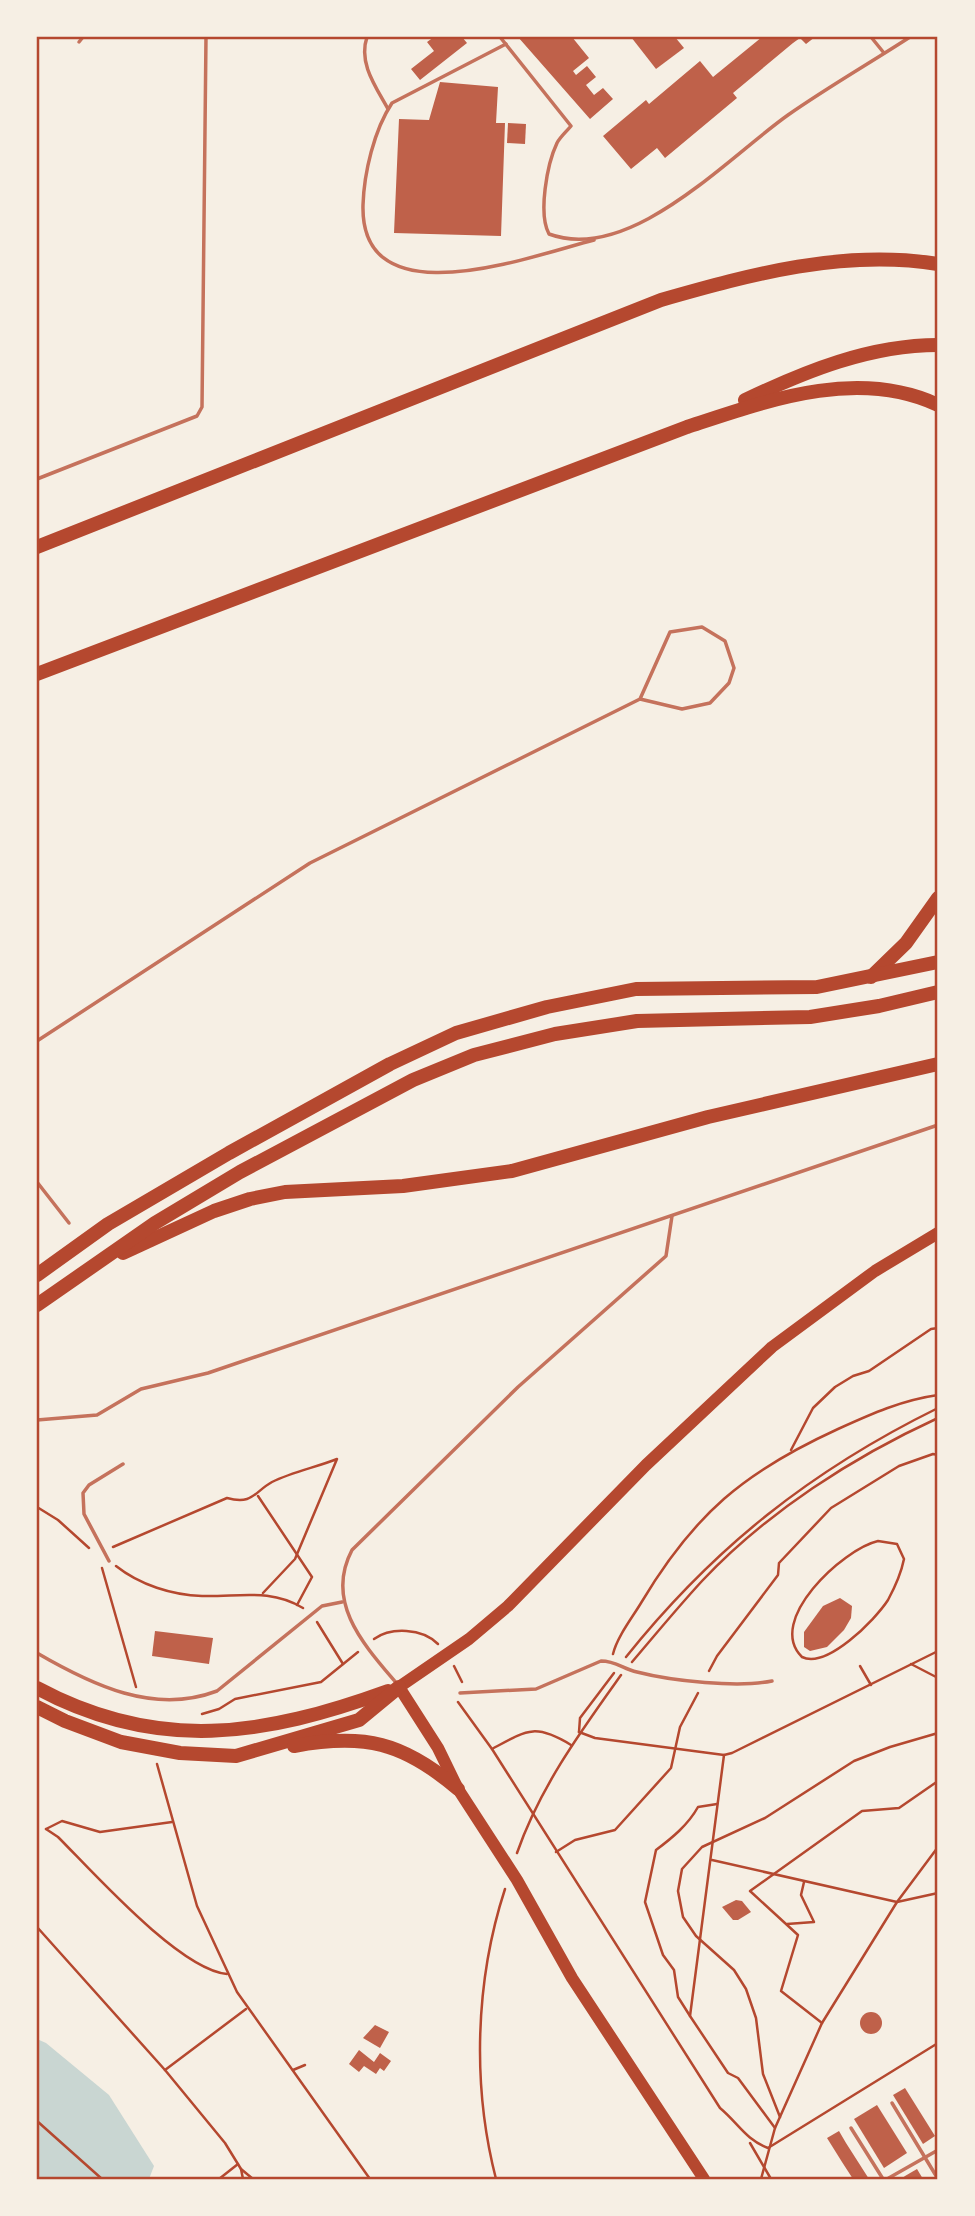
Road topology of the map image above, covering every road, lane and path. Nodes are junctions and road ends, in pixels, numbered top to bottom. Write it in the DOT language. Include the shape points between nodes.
graph roads {
  1 [pos="83,37"];
  2 [pos="206,37"];
  3 [pos="367,37"];
  4 [pos="500,37"];
  5 [pos="871,37"];
  6 [pos="910,37"];
  7 [pos="79,42"];
  8 [pos="506,44"];
  9 [pos="884,54"];
  10 [pos="387,109"];
  11 [pos="603,238"];
  12 [pos="938,264"];
  13 [pos="938,345"];
  14 [pos="938,405"];
  15 [pos="687,427"];
  16 [pos="37,479"];
  17 [pos="37,547"];
  18 [pos="37,674"];
  19 [pos="640,699"];
  20 [pos="938,898"];
  21 [pos="938,962"];
  22 [pos="870,978"];
  23 [pos="938,992"];
  24 [pos="37,1041"];
  25 [pos="938,1064"];
  26 [pos="938,1125"];
  27 [pos="37,1182"];
  28 [pos="672,1215"];
  29 [pos="69,1223"];
  30 [pos="938,1233"];
  31 [pos="79,1273"];
  32 [pos="37,1275"];
  33 [pos="37,1305"];
  34 [pos="938,1328"];
  35 [pos="938,1395"];
  36 [pos="938,1408"];
  37 [pos="938,1418"];
  38 [pos="37,1420"];
  39 [pos="791,1450"];
  40 [pos="938,1455"];
  41 [pos="123,1464"];
  42 [pos="258,1496"];
  43 [pos="37,1507"];
  44 [pos="104,1551"];
  45 [pos="93,1552"];
  46 [pos="296,1554"];
  47 [pos="109,1561"];
  48 [pos="102,1565"];
  49 [pos="108,1587"];
  50 [pos="263,1593"];
  51 [pos="342,1602"];
  52 [pos="297,1605"];
  53 [pos="311,1613"];
  54 [pos="854,1636"];
  55 [pos="365,1645"];
  56 [pos="938,1651"];
  57 [pos="37,1654"];
  58 [pos="446,1655"];
  59 [pos="612,1661"];
  60 [pos="620,1664"];
  61 [pos="911,1664"];
  62 [pos="860,1666"];
  63 [pos="627,1668"];
  64 [pos="938,1678"];
  65 [pos="705,1680"];
  66 [pos="772,1681"];
  67 [pos="871,1685"];
  68 [pos="399,1687"];
  69 [pos="37,1688"];
  70 [pos="460,1693"];
  71 [pos="37,1707"];
  72 [pos="579,1732"];
  73 [pos="938,1733"];
  74 [pos="571,1745"];
  75 [pos="275,1747"];
  76 [pos="676,1748"];
  77 [pos="492,1749"];
  78 [pos="724,1755"];
  79 [pos="938,1782"];
  80 [pos="458,1789"];
  81 [pos="167,1799"];
  82 [pos="717,1804"];
  83 [pos="173,1821"];
  84 [pos="713,1843"];
  85 [pos="938,1847"];
  86 [pos="556,1852"];
  87 [pos="712,1860"];
  88 [pos="513,1861"];
  89 [pos="774,1875"];
  90 [pos="508,1879"];
  91 [pos="804,1882"];
  92 [pos="938,1894"];
  93 [pos="897,1902"];
  94 [pos="786,1924"];
  95 [pos="37,1927"];
  96 [pos="702,1941"];
  97 [pos="227,1973"];
  98 [pos="246,2009"];
  99 [pos="690,2016"];
  100 [pos="822,2023"];
  101 [pos="938,2043"];
  102 [pos="305,2065"];
  103 [pos="165,2070"];
  104 [pos="293,2070"];
  105 [pos="892,2103"];
  106 [pos="780,2116"];
  107 [pos="37,2121"];
  108 [pos="851,2128"];
  109 [pos="775,2129"];
  110 [pos="749,2141"];
  111 [pos="768,2148"];
  112 [pos="938,2150"];
  113 [pos="925,2157"];
  114 [pos="238,2164"];
  115 [pos="764,2168"];
  116 [pos="241,2169"];
  117 [pos="102,2179"];
  118 [pos="219,2179"];
  119 [pos="243,2179"];
  120 [pos="253,2179"];
  121 [pos="370,2179"];
  122 [pos="496,2179"];
  123 [pos="704,2179"];
  124 [pos="761,2179"];
  125 [pos="771,2179"];
  126 [pos="885,2179"];
  127 [pos="938,2179"];
  1 -- 7 [label="lane"];
  2 -- 16 [label="lane" via="202,407 197,416"];
  3 -- 10 [label="lane" via="363,49 367,68"];
  4 -- 8 [label="lane"];
  5 -- 9 [label="lane"];
  6 -- 9 [label="lane"];
  8 -- 10 [label="lane"];
  8 -- 11 [label="lane" via="571,126 557,143 542,221 549,234 562,239"];
  9 -- 11 [label="lane" via="789,114 667,208"];
  10 -- 11 [label="lane" via="364,195 363,227 381,258 407,272 433,274"];
  12 -- 17 [label="highway" via="824,261 749,275 661,300"];
  13 -- 15 [label="highway" via="852,357 801,374"];
  14 -- 15 [label="highway" via="889,391 816,390"];
  15 -- 18 [label="highway"];
  19 -- 19 [label="lane" via="682,709 710,703 729,683 734,668 725,641 702,627 670,632"];
  19 -- 24 [label="lane" via="310,863"];
  20 -- 22 [label="highway" via="906,943"];
  21 -- 22 [label="highway"];
  22 -- 32 [label="highway" via="817,987 636,989 547,1007 456,1033 229,1153 108,1224"];
  23 -- 31 [label="highway" via="810,1017 636,1021 555,1034 474,1055 413,1080 301,1139 155,1223"];
  25 -- 31 [label="highway" via="708,1117 512,1171 250,1199"];
  26 -- 28 [label="lane"];
  27 -- 29 [label="lane"];
  28 -- 38 [label="lane" via="208,1373 141,1389 97,1415"];
  28 -- 51 [label="lane" via="666,1256 517,1387 362,1537 344,1564"];
  30 -- 58 [label="main road" via="876,1271 772,1347 646,1465 508,1606"];
  31 -- 33 [label="highway"];
  34 -- 39 [label="path" via="835,1387 813,1408"];
  35 -- 39 [label="path" via="908,1399"];
  36 -- 60 [label="path" via="846,1457 768,1511 698,1575"];
  37 -- 63 [label="path" via="893,1438 743,1542 703,1580"];
  39 -- 59 [label="path" via="742,1481 701,1518 660,1572"];
  40 -- 65 [label="path" via="899,1466 831,1508 779,1563 778,1575 717,1656"];
  41 -- 44 [label="lane" via="83,1493 84,1514"];
  42 -- 44 [label="path" via="240,1501 228,1498"];
  42 -- 46 [label="path"];
  42 -- 46 [label="path" via="271,1483 337,1459"];
  43 -- 45 [label="path"];
  44 -- 47 [label="lane"];
  46 -- 50 [label="path" via="292,1565"];
  46 -- 52 [label="path" via="312,1577"];
  47 -- 50 [label="path" via="141,1581 174,1592 200,1596"];
  48 -- 49 [label="path"];
  50 -- 52 [label="path"];
  51 -- 53 [label="lane"];
  51 -- 55 [label="lane"];
  52 -- 53 [label="path"];
  53 -- 55 [label="path" via="344,1664"];
  53 -- 57 [label="lane" via="217,1691 198,1699 138,1698 96,1684"];
  54 -- 54 [label="path" via="879,1612 901,1572 902,1551 890,1541 866,1544 831,1569 805,1600 792,1634 796,1651 815,1660"];
  55 -- 58 [label="path" via="391,1630 433,1638"];
  55 -- 68 [label="lane"];
  56 -- 61 [label="path"];
  58 -- 68 [label="main road"];
  58 -- 70 [label="path" via="461,1677"];
  59 -- 60 [label="lane"];
  59 -- 70 [label="lane" via="601,1661 536,1689"];
  60 -- 63 [label="lane"];
  60 -- 72 [label="path" via="580,1718"];
  61 -- 64 [label="path"];
  61 -- 67 [label="path"];
  62 -- 67 [label="path"];
  63 -- 65 [label="lane"];
  63 -- 72 [label="path"];
  65 -- 66 [label="lane" via="748,1686"];
  65 -- 76 [label="path" via="680,1727"];
  67 -- 78 [label="path"];
  68 -- 69 [label="highway" via="286,1723 193,1734 106,1718"];
  68 -- 75 [label="highway" via="359,1720"];
  68 -- 80 [label="main road"];
  70 -- 77 [label="path" via="457,1705"];
  71 -- 75 [label="highway" via="109,1738 180,1753 236,1756"];
  72 -- 74 [label="path"];
  72 -- 76 [label="path"];
  73 -- 84 [label="path" via="854,1761 765,1818"];
  74 -- 77 [label="path" via="532,1729"];
  74 -- 88 [label="path"];
  75 -- 80 [label="highway" via="348,1739 373,1742 412,1755"];
  76 -- 78 [label="path"];
  76 -- 86 [label="path" via="671,1768 615,1830 575,1840"];
  77 -- 86 [label="path"];
  78 -- 82 [label="path"];
  79 -- 89 [label="path" via="899,1808 862,1811"];
  80 -- 123 [label="main road" via="517,1880 572,1978"];
  81 -- 83 [label="path"];
  82 -- 84 [label="path"];
  82 -- 99 [label="path" via="698,1807 690,1822 656,1850 645,1902 663,1955 674,1970 678,1997"];
  83 -- 97 [label="path" via="197,1906"];
  83 -- 97 [label="path" via="100,1832 62,1821 46,1829 156,1935 197,1961"];
  84 -- 87 [label="path"];
  84 -- 96 [label="path" via="685,1862 679,1879 678,1904"];
  85 -- 93 [label="path"];
  86 -- 110 [label="path" via="720,2108 738,2123"];
  87 -- 89 [label="path"];
  87 -- 96 [label="path"];
  89 -- 91 [label="path"];
  89 -- 94 [label="path" via="750,1891"];
  90 -- 122 [label="path" via="483,1999 481,2085"];
  91 -- 93 [label="path"];
  91 -- 94 [label="path" via="801,1895 814,1922"];
  92 -- 93 [label="path"];
  93 -- 100 [label="path"];
  94 -- 100 [label="path" via="798,1935 780,1991"];
  95 -- 103 [label="path"];
  96 -- 99 [label="path"];
  96 -- 106 [label="path" via="734,1970 746,1989 757,2018 762,2074"];
  97 -- 98 [label="path"];
  98 -- 103 [label="path"];
  98 -- 104 [label="path"];
  99 -- 109 [label="path" via="728,2073 738,2078"];
  100 -- 106 [label="path"];
  101 -- 111 [label="path"];
  102 -- 104 [label="path"];
  103 -- 114 [label="path"];
  104 -- 121 [label="path"];
  105 -- 113 [label="lane"];
  106 -- 109 [label="path"];
  107 -- 117 [label="path"];
  108 -- 126 [label="lane"];
  109 -- 111 [label="path"];
  110 -- 111 [label="path"];
  110 -- 115 [label="path"];
  111 -- 115 [label="path"];
  112 -- 113 [label="lane"];
  113 -- 126 [label="lane"];
  113 -- 127 [label="lane"];
  114 -- 116 [label="path"];
  114 -- 118 [label="path"];
  115 -- 124 [label="path"];
  115 -- 125 [label="path"];
  116 -- 119 [label="path"];
  116 -- 120 [label="path"];
}
